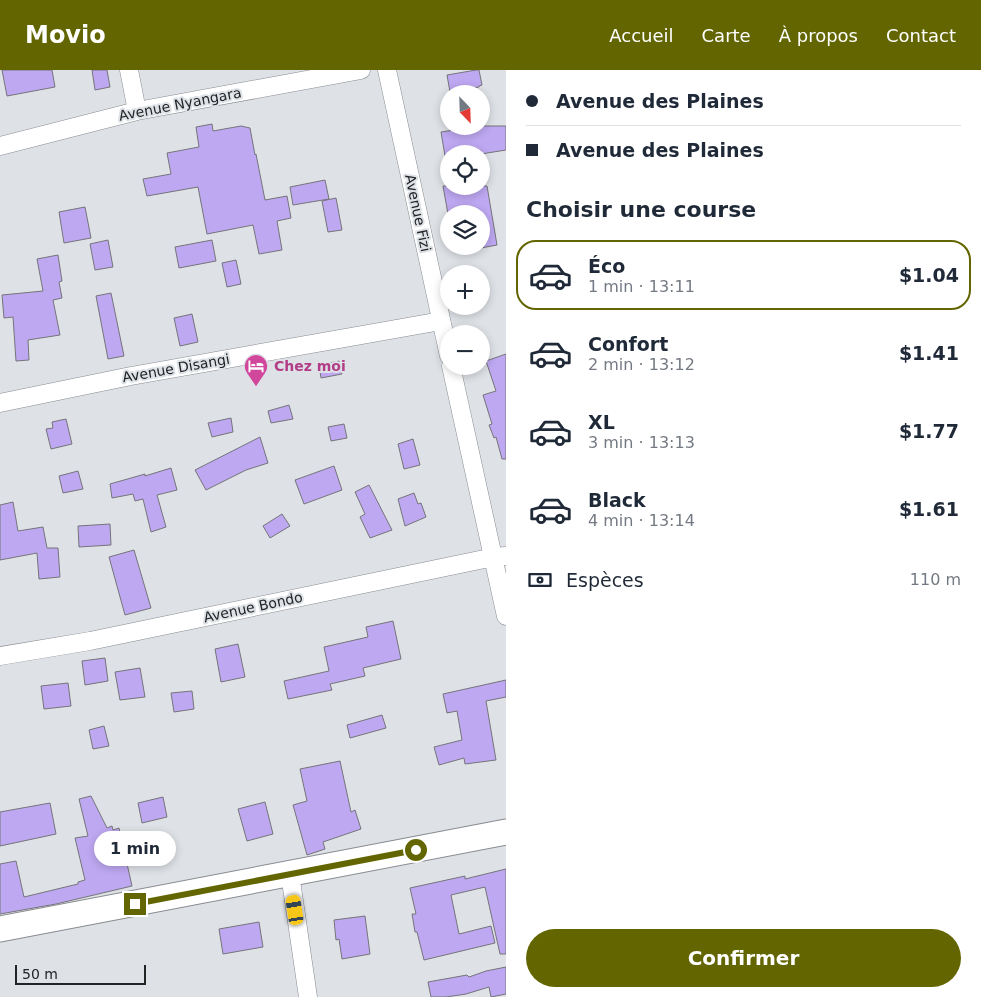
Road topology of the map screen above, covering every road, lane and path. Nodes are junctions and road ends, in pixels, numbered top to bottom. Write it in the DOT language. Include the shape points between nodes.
graph roads {
  1 [pos="129,70"];
  2 [pos="361,70"];
  3 [pos="387,70"];
  4 [pos="137,111"];
  5 [pos="0,146"];
  6 [pos="441,321"];
  7 [pos="442,325"];
  8 [pos="453,375"];
  9 [pos="0,403"];
  10 [pos="500,557"];
  11 [pos="506,616"];
  12 [pos="0,656"];
  13 [pos="506,832"];
  14 [pos="290,874"];
  15 [pos="0,929"];
  16 [pos="308,997"];
  1 -- 4 [label="street"];
  2 -- 4 [label="street, Avenue Nyangara"];
  3 -- 6 [label="street, Avenue Fizi"];
  4 -- 5 [label="street, Avenue Nyangara"];
  6 -- 7 [label="street, Avenue Fizi"];
  6 -- 9 [label="street, Avenue Disangi" via="131,376"];
  8 -- 10 [label="street"];
  10 -- 11 [label="street"];
  10 -- 12 [label="street, Avenue Bondo" via="90,641"];
  13 -- 14 [label="street"];
  14 -- 15 [label="street"];
  14 -- 16 [label="street"];
}
